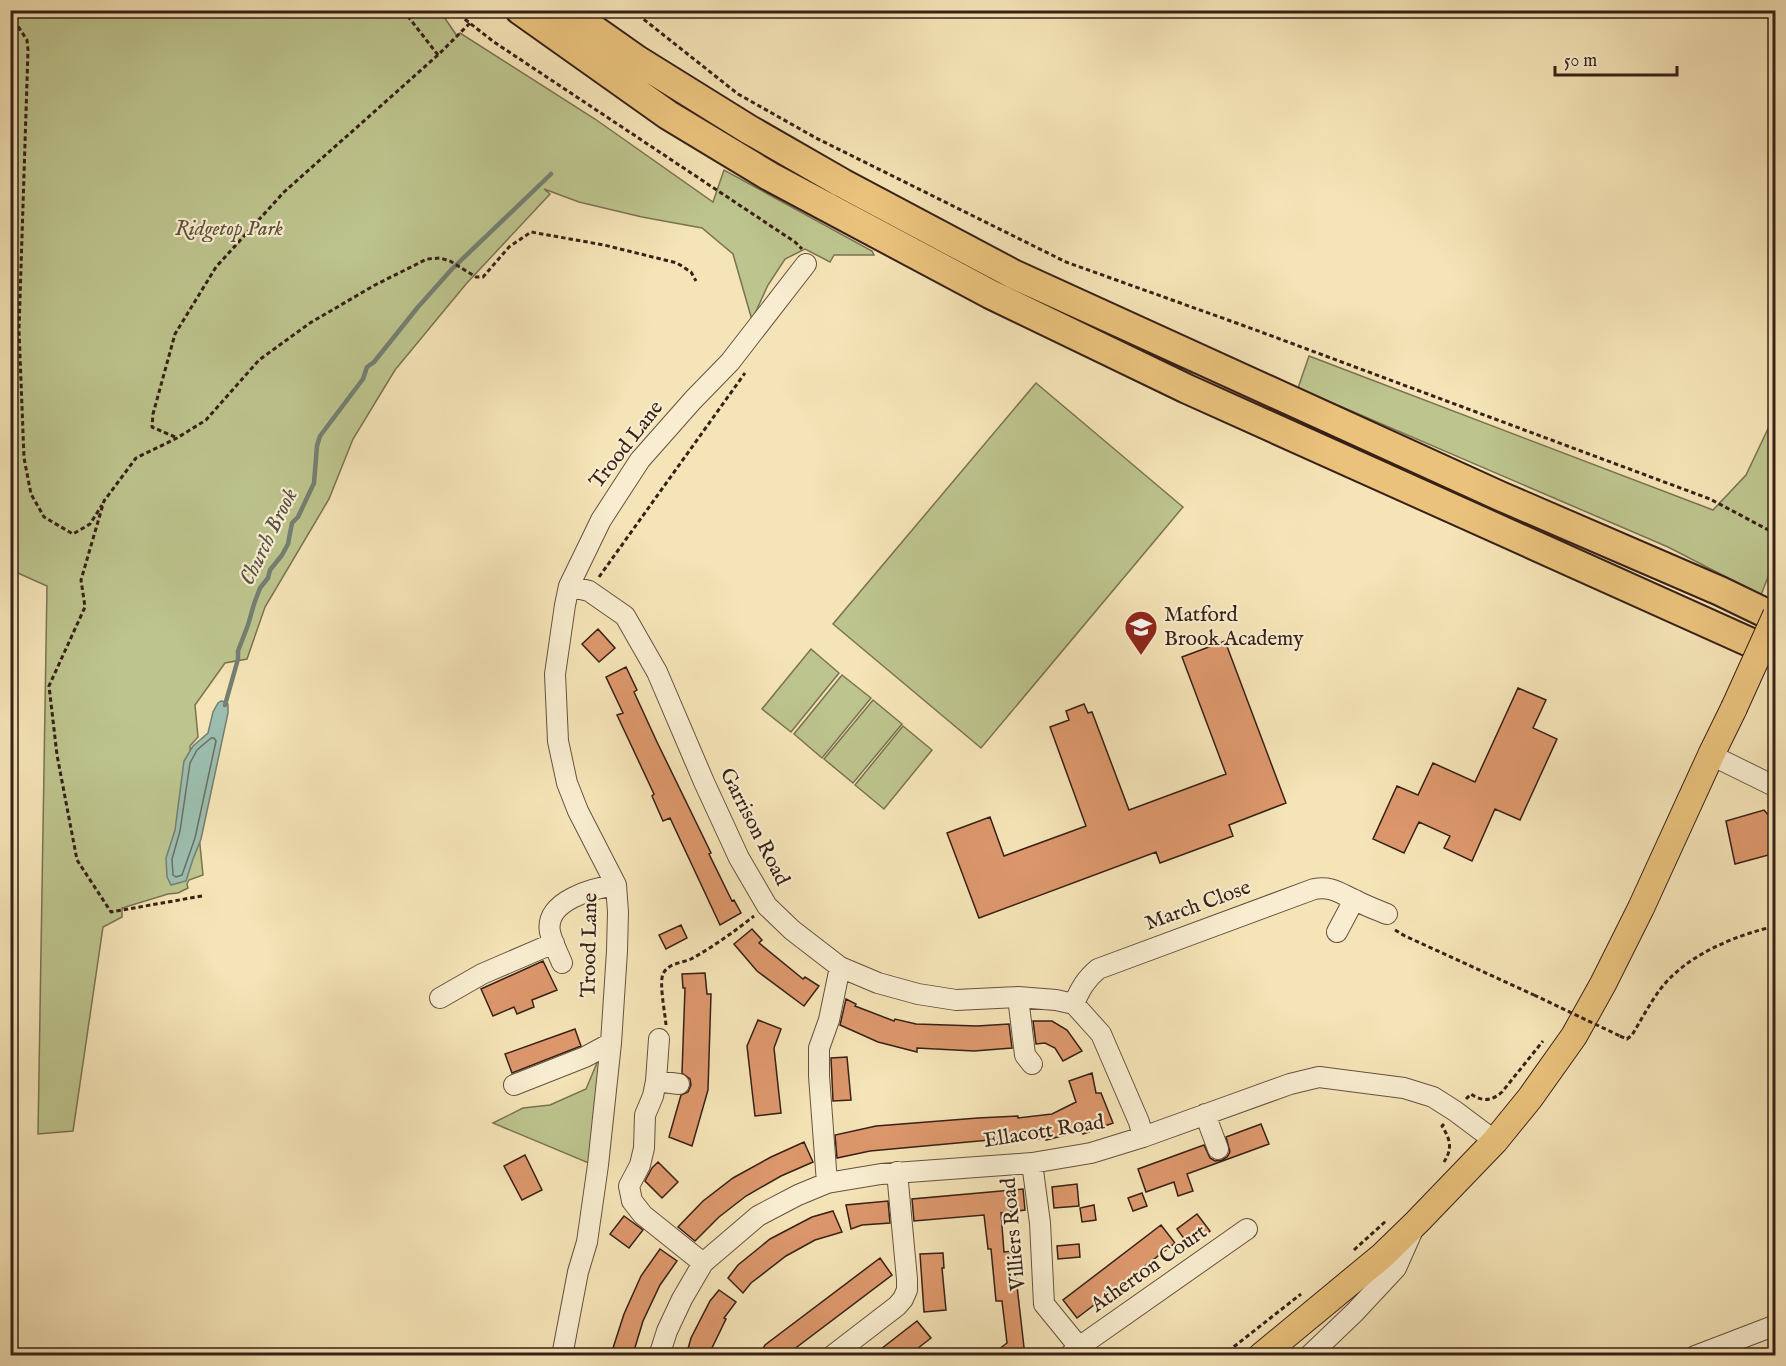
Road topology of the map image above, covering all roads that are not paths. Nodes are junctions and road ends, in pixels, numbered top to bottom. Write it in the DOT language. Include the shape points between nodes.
graph roads {
  1 [pos="520,10"];
  2 [pos="566,10"];
  3 [pos="806,264"];
  4 [pos="569,586"];
  5 [pos="1776,616"];
  6 [pos="1776,654"];
  7 [pos="1711,755"];
  8 [pos="1776,787"];
  9 [pos="616,885"];
  10 [pos="1354,900"];
  11 [pos="1387,914"];
  12 [pos="1337,932"];
  13 [pos="554,943"];
  14 [pos="562,963"];
  15 [pos="840,967"];
  16 [pos="1018,997"];
  17 [pos="440,998"];
  18 [pos="1074,1004"];
  19 [pos="659,1039"];
  20 [pos="611,1044"];
  21 [pos="1032,1064"];
  22 [pos="656,1081"];
  23 [pos="679,1084"];
  24 [pos="514,1085"];
  25 [pos="1205,1114"];
  26 [pos="1143,1137"];
  27 [pos="1495,1141"];
  28 [pos="1218,1149"];
  29 [pos="1032,1163"];
  30 [pos="897,1172"];
  31 [pos="827,1183"];
  32 [pos="1418,1222"];
  33 [pos="1246,1229"];
  34 [pos="703,1263"];
  35 [pos="1776,1325"];
  36 [pos="1074,1351"];
  37 [pos="562,1356"];
  38 [pos="658,1356"];
  39 [pos="832,1356"];
  40 [pos="1261,1356"];
  41 [pos="1309,1356"];
  42 [pos="1695,1356"];
  1 -- 6 [label="highway" via="668,115 749,164 990,294 1187,389"];
  2 -- 5 [label="highway" via="748,129 1013,274 1489,491"];
  3 -- 4 [label="street, Trood Lane" via="730,362 640,460 601,520"];
  4 -- 9 [label="street, Trood Lane" via="555,674 558,741 578,811"];
  4 -- 15 [label="street, Garrison Road" via="589,591 625,616 657,672 739,858 767,906"];
  5 -- 7 [label="main road, bridge"];
  7 -- 8 [label="street"];
  7 -- 27 [label="main road" via="1641,908 1574,1036"];
  9 -- 13 [label="street" via="582,893 560,906 550,918"];
  9 -- 20 [label="street, Trood Lane" via="617,951"];
  10 -- 11 [label="street, March Close"];
  10 -- 12 [label="street"];
  10 -- 18 [label="street, March Close" via="1324,887 1314,889 1118,960 1087,979"];
  13 -- 14 [label="street"];
  13 -- 17 [label="street" via="482,974"];
  15 -- 16 [label="street, Garrison Road" via="918,994 956,1000"];
  15 -- 31 [label="street" via="819,1048"];
  16 -- 18 [label="street, Garrison Road"];
  16 -- 21 [label="street" via="1025,1055"];
  18 -- 26 [label="street" via="1101,1034"];
  19 -- 22 [label="street"];
  20 -- 24 [label="street"];
  20 -- 37 [label="street, Trood Lane" via="590,1221"];
  22 -- 23 [label="street"];
  22 -- 34 [label="street" via="645,1115 640,1164 629,1186 632,1201"];
  25 -- 26 [label="street, Ellacott Road"];
  25 -- 27 [label="street, Ellacott Road" via="1318,1077 1404,1088 1433,1097"];
  25 -- 28 [label="street"];
  26 -- 29 [label="street, Ellacott Road" via="1091,1153"];
  27 -- 32 [label="main road"];
  29 -- 30 [label="street, Ellacott Road"];
  29 -- 36 [label="street, Villiers Road" via="1044,1304"];
  30 -- 31 [label="street, Ellacott Road"];
  30 -- 39 [label="street" via="907,1290 897,1306"];
  31 -- 34 [label="street, Ellacott Road" via="758,1216"];
  32 -- 40 [label="main road"];
  32 -- 41 [label="street" via="1396,1268"];
  33 -- 36 [label="street, Atherton Court"];
  34 -- 38 [label="street, Ellacott Road"];
  35 -- 42 [label="street"];
}
